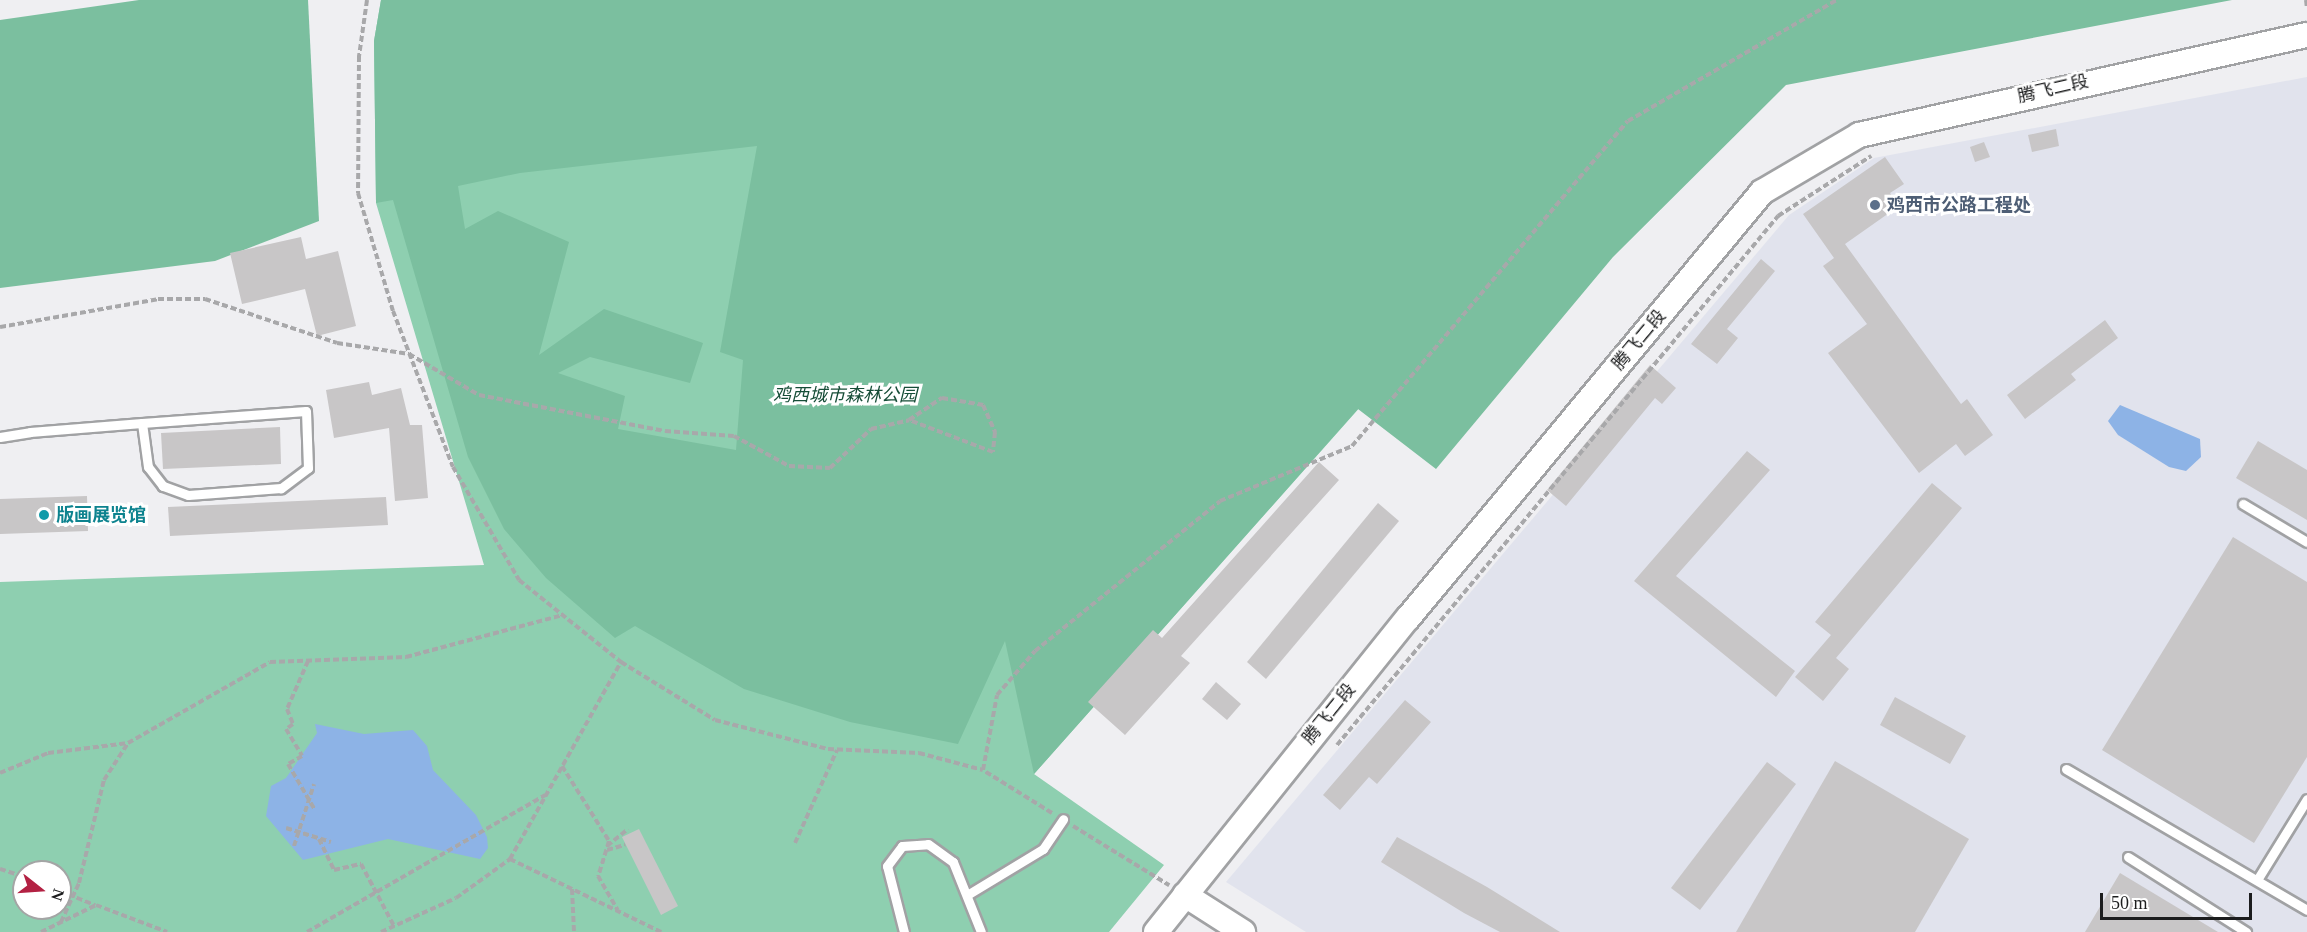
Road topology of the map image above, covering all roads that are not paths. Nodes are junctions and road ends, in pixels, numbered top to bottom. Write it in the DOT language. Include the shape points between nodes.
graph roads {
  1 [pos="2307,34"];
  2 [pos="142,423"];
  3 [pos="0,437"];
  4 [pos="2242,504"];
  5 [pos="2307,542"];
  6 [pos="2066,769"];
  7 [pos="2307,799"];
  8 [pos="1062,819"];
  9 [pos="2128,857"];
  10 [pos="2257,880"];
  11 [pos="967,895"];
  12 [pos="1185,895"];
  13 [pos="2307,910"];
  14 [pos="904,932"];
  15 [pos="981,932"];
  16 [pos="1156,932"];
  17 [pos="1243,932"];
  18 [pos="2246,932"];
  1 -- 12 [label="street, 腾飞二段" via="1859,135 1762,192"];
  2 -- 2 [label="lane" via="306,411 308,468 281,488 188,495 162,486 148,467"];
  2 -- 3 [label="lane"];
  4 -- 5 [label="lane"];
  6 -- 10 [label="lane"];
  7 -- 10 [label="lane"];
  8 -- 11 [label="lane" via="1043,849"];
  9 -- 18 [label="lane"];
  10 -- 13 [label="lane"];
  11 -- 14 [label="lane" via="953,862 928,844 902,846 886,866"];
  11 -- 15 [label="lane"];
  12 -- 16 [label="street, 腾飞二段"];
  12 -- 17 [label="street"];
}
